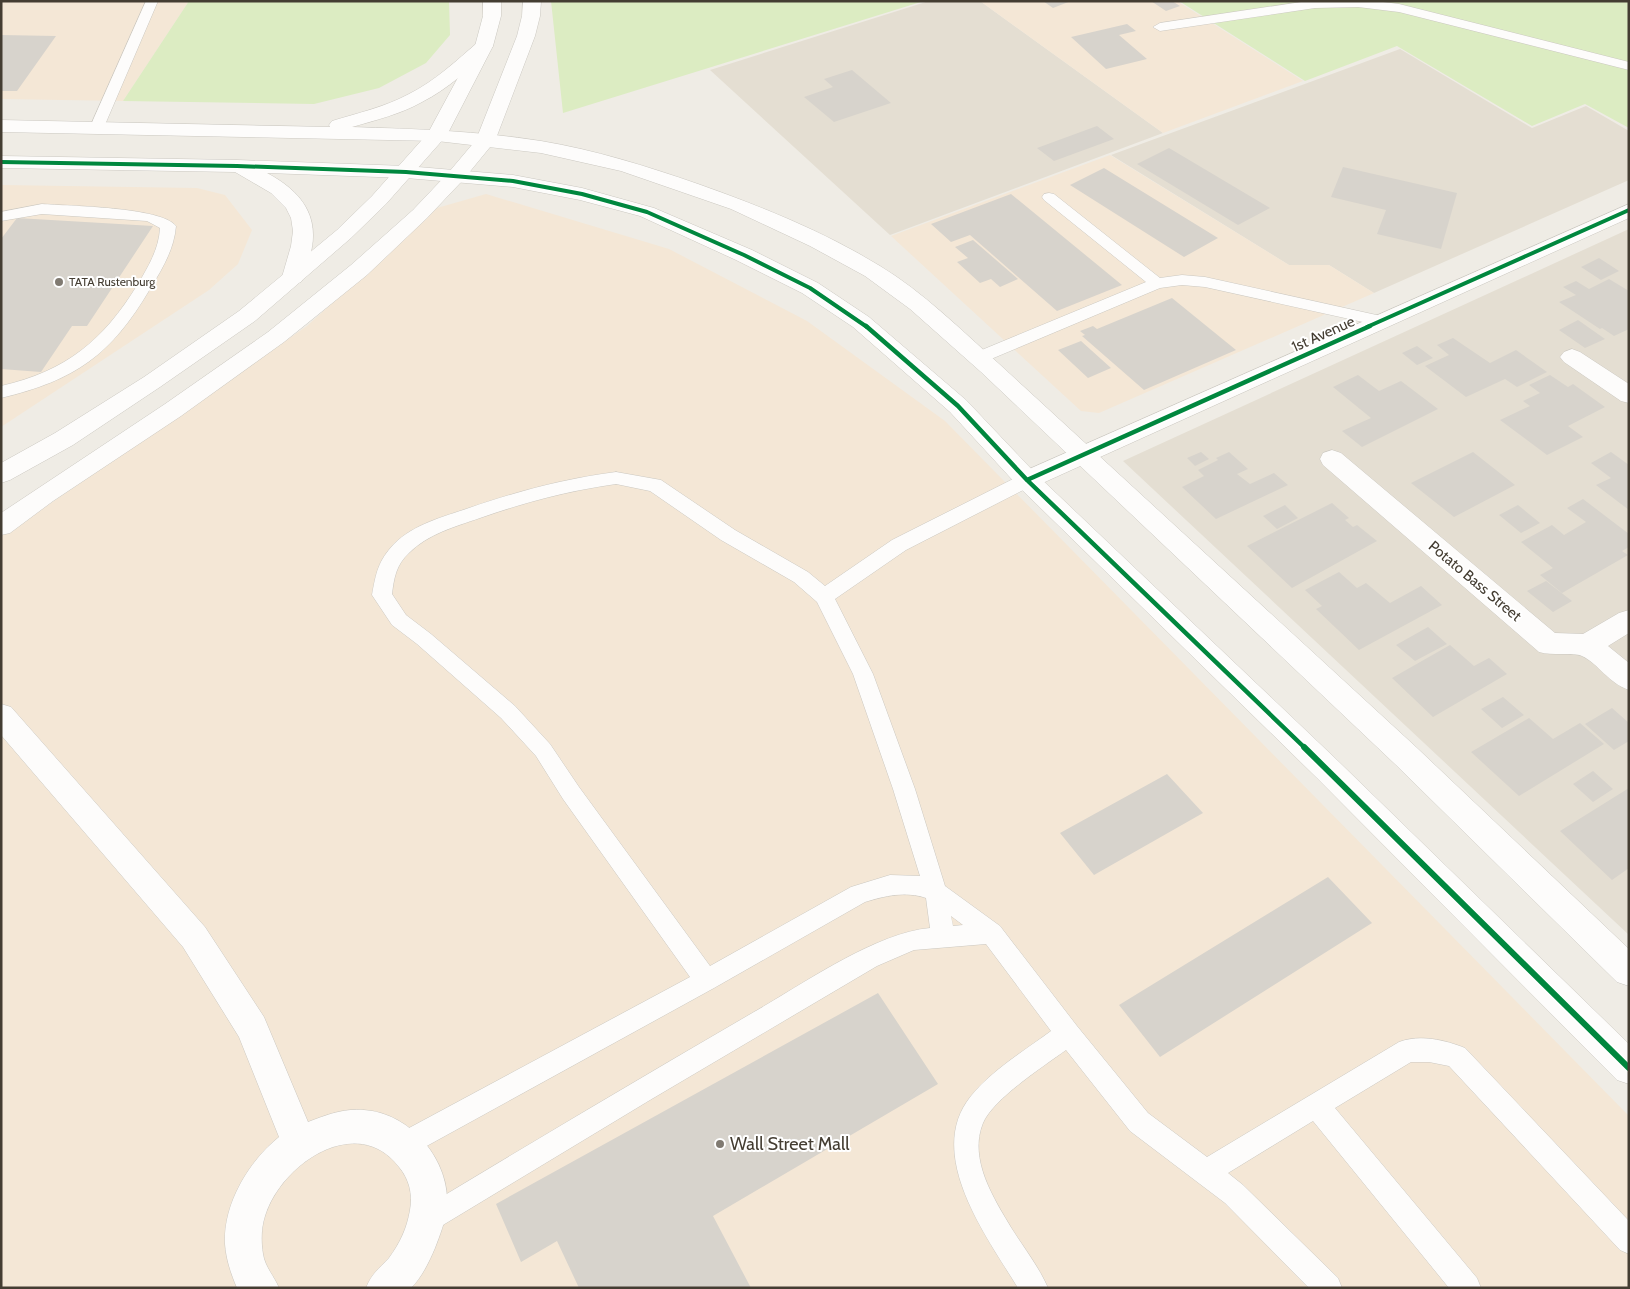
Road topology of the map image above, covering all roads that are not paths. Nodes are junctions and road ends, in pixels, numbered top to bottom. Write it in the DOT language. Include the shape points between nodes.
graph roads {
  1 [pos="152,1"];
  2 [pos="492,1"];
  3 [pos="532,1"];
  4 [pos="1160,27"];
  5 [pos="484,46"];
  6 [pos="1629,66"];
  7 [pos="1,126"];
  8 [pos="97,127"];
  9 [pos="316,132"];
  10 [pos="437,135"];
  11 [pos="485,141"];
  12 [pos="1,162"];
  13 [pos="237,166"];
  14 [pos="406,172"];
  15 [pos="456,176"];
  16 [pos="1049,197"];
  17 [pos="1629,210"];
  18 [pos="1,217"];
  19 [pos="293,277"];
  20 [pos="1157,283"];
  21 [pos="1381,322"];
  22 [pos="1572,357"];
  23 [pos="978,358"];
  24 [pos="1,392"];
  25 [pos="1629,394"];
  26 [pos="1083,456"];
  27 [pos="1332,460"];
  28 [pos="1,474"];
  29 [pos="1027,480"];
  30 [pos="1,526"];
  31 [pos="824,597"];
  32 [pos="1629,620"];
  33 [pos="1587,645"];
  34 [pos="1629,679"];
  35 [pos="1,715"];
  36 [pos="936,892"];
  37 [pos="992,933"];
  38 [pos="943,937"];
  39 [pos="1629,972"];
  40 [pos="706,980"];
  41 [pos="1068,1034"];
  42 [pos="1629,1068"];
  43 [pos="1316,1105"];
  44 [pos="299,1143"];
  45 [pos="405,1144"];
  46 [pos="1205,1173"];
  47 [pos="428,1219"];
  48 [pos="1629,1242"];
  49 [pos="1321,1286"];
  50 [pos="260,1288"];
  51 [pos="385,1288"];
  52 [pos="1034,1288"];
  53 [pos="1467,1288"];
  1 -- 8 [label="lane"];
  2 -- 5 [label="street" via="492,16"];
  3 -- 11 [label="street" via="526,36"];
  4 -- 6 [label="lane" via="1315,4 1358,3 1399,8"];
  5 -- 9 [label="street" via="442,82 416,98"];
  5 -- 10 [label="street"];
  7 -- 8 [label="street"];
  8 -- 9 [label="street"];
  9 -- 10 [label="street"];
  10 -- 11 [label="street"];
  10 -- 14 [label="street"];
  11 -- 15 [label="street"];
  11 -- 23 [label="street" via="541,147 627,166 747,209 818,241 872,271 918,304"];
  12 -- 13 [label="street"];
  13 -- 14 [label="street"];
  13 -- 19 [label="street" via="277,187 291,199 298,211 302,244"];
  14 -- 15 [label="street"];
  14 -- 19 [label="street" via="344,234"];
  15 -- 29 [label="street" via="521,182 647,212 810,288 861,322 958,406"];
  15 -- 30 [label="street" via="359,270 276,337"];
  16 -- 20 [label="lane"];
  17 -- 21 [label="street, 1st Avenue"];
  18 -- 24 [label="lane" via="42,209 149,217 168,226 168,238 154,269 106,339 78,364 53,377"];
  19 -- 28 [label="street" via="247,316 152,382 64,439"];
  20 -- 21 [label="lane" via="1205,282"];
  20 -- 23 [label="lane"];
  21 -- 26 [label="street, 1st Avenue"];
  22 -- 25 [label="street"];
  23 -- 26 [label="street"];
  26 -- 29 [label="street, 1st Avenue"];
  26 -- 39 [label="street" via="1406,756"];
  27 -- 33 [label="street, Potato Bass Street" via="1550,644"];
  29 -- 31 [label="lane" via="879,557"];
  29 -- 42 [label="street" via="1328,769"];
  31 -- 36 [label="lane" via="862,674 904,789"];
  31 -- 40 [label="lane" via="801,577 728,535 655,486 616,478 530,494 432,527 401,549 386,569 382,595 399,620 508,712 543,750"];
  32 -- 33 [label="street"];
  33 -- 34 [label="street"];
  35 -- 44 [label="street" via="194,937 252,1028"];
  36 -- 37 [label="lane"];
  36 -- 38 [label="lane"];
  36 -- 40 [label="lane" via="916,885 890,885 859,894"];
  37 -- 38 [label="lane"];
  37 -- 41 [label="lane"];
  38 -- 47 [label="lane" via="913,940 869,958"];
  40 -- 45 [label="lane"];
  41 -- 46 [label="lane" via="1139,1122"];
  41 -- 52 [label="lane" via="993,1091 974,1114 966,1145 971,1174 990,1217"];
  43 -- 46 [label="lane"];
  43 -- 48 [label="lane" via="1408,1050 1429,1050 1456,1056"];
  43 -- 53 [label="lane"];
  44 -- 45 [label="street" via="327,1130 356,1126 382,1130"];
  44 -- 50 [label="street" via="273,1165 254,1194 244,1226 244,1256"];
  45 -- 47 [label="street" via="422,1164 429,1190"];
  46 -- 49 [label="lane" via="1234,1194"];
  47 -- 51 [label="street" via="417,1250 399,1276"];
}
